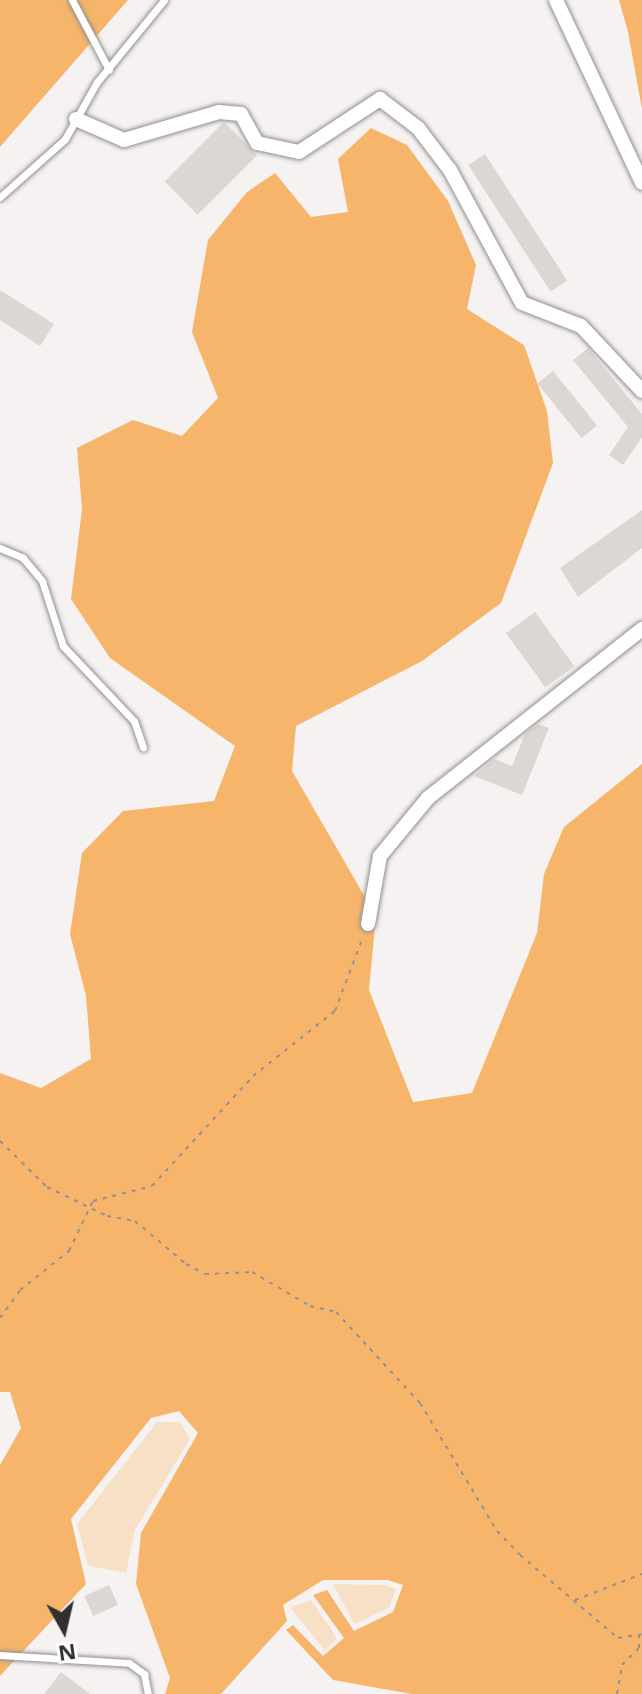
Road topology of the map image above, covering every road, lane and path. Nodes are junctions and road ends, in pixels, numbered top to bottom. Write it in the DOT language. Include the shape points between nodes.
graph roads {
  1 [pos="72,0"];
  2 [pos="164,0"];
  3 [pos="556,0"];
  4 [pos="109,70"];
  5 [pos="76,119"];
  6 [pos="642,183"];
  7 [pos="0,197"];
  8 [pos="642,391"];
  9 [pos="0,548"];
  10 [pos="642,629"];
  11 [pos="143,747"];
  12 [pos="368,924"];
  13 [pos="0,1141"];
  14 [pos="91,1206"];
  15 [pos="0,1318"];
  16 [pos="642,1574"];
  17 [pos="574,1600"];
  18 [pos="640,1633"];
  19 [pos="0,1655"];
  20 [pos="148,1694"];
  21 [pos="617,1694"];
  1 -- 4 [label="lane"];
  2 -- 4 [label="lane"];
  3 -- 6 [label="street"];
  4 -- 5 [label="lane"];
  5 -- 7 [label="lane" via="65,139"];
  5 -- 8 [label="street" via="124,140 219,112 241,114 257,143 299,152 380,99 418,128 450,170 522,303 581,326"];
  9 -- 11 [label="lane" via="23,558 42,581 63,646 134,721"];
  10 -- 12 [label="street" via="428,798 380,856"];
  12 -- 14 [label="path" via="335,1011 253,1076 152,1186"];
  13 -- 14 [label="path" via="47,1187"];
  14 -- 15 [label="path" via="69,1251 20,1290"];
  14 -- 17 [label="path" via="135,1221 205,1274 252,1272 310,1306 336,1312 420,1403 497,1531 557,1593"];
  16 -- 17 [label="path" via="601,1584"];
  17 -- 18 [label="path" via="618,1638"];
  18 -- 21 [label="path" via="639,1648 622,1665"];
  19 -- 20 [label="lane" via="129,1663 144,1674"];
}
